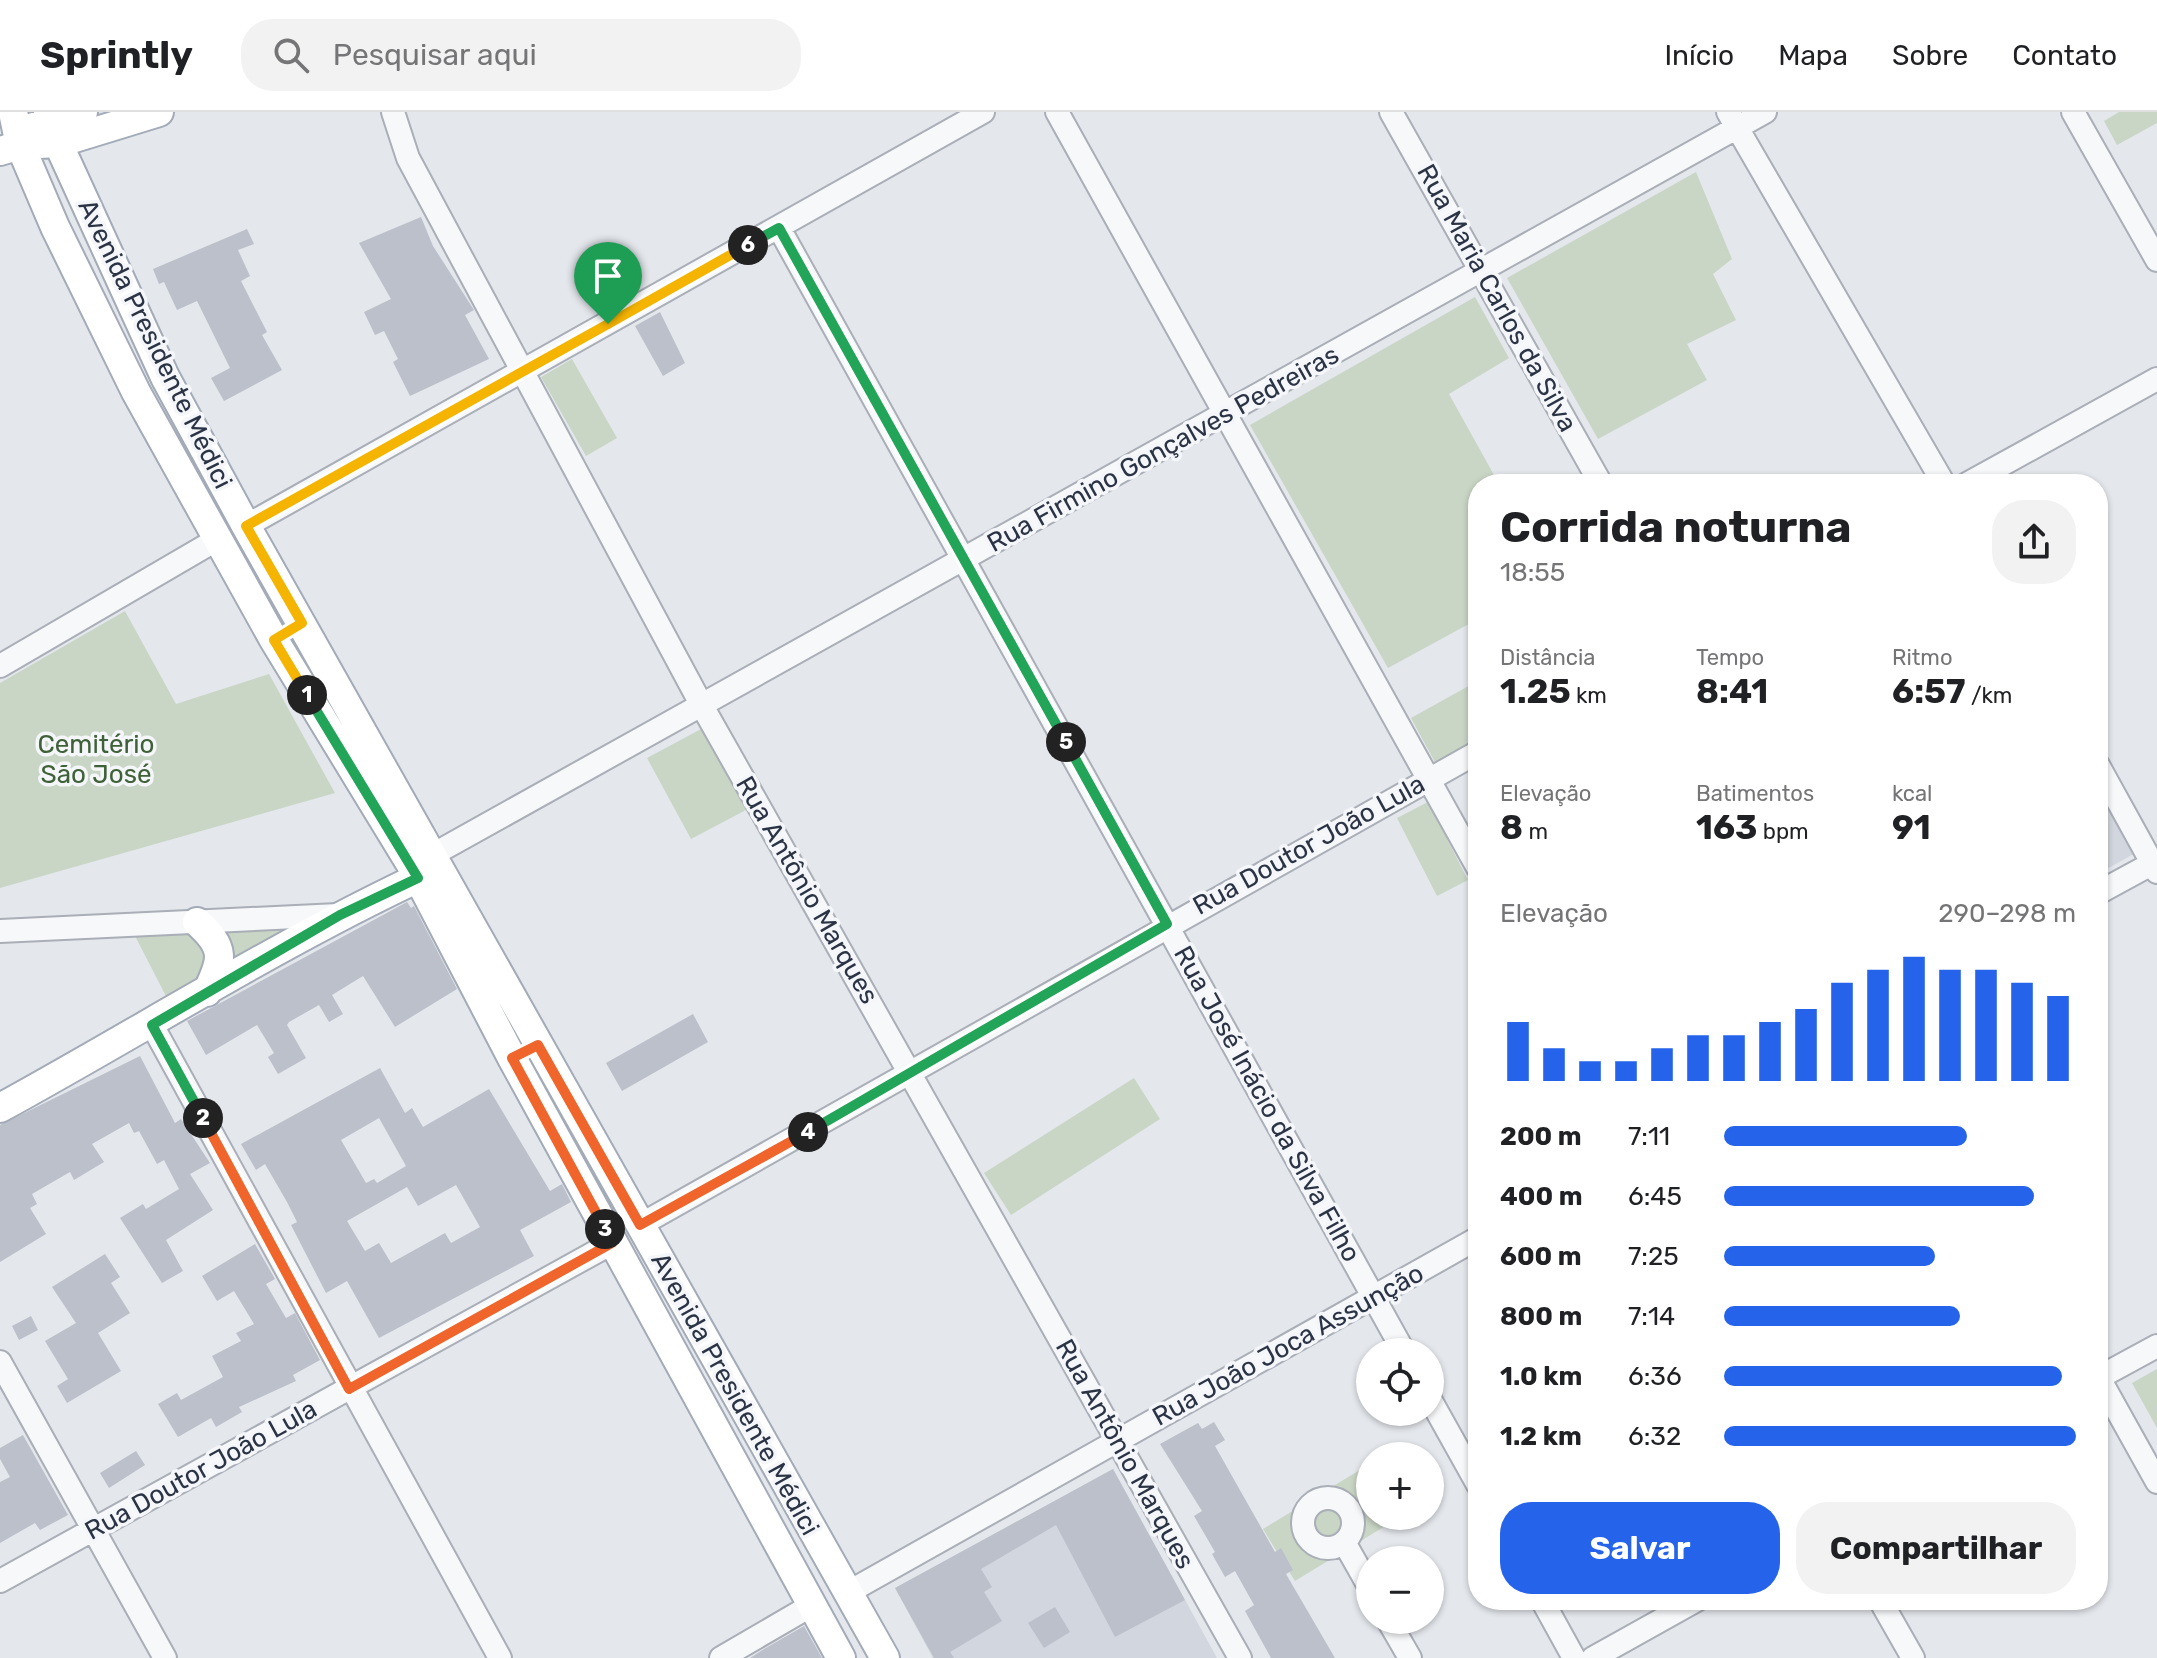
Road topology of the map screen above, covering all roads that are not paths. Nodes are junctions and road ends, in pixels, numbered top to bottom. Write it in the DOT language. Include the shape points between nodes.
graph roads {
  1 [pos="83,112"];
  2 [pos="159,112"];
  3 [pos="393,112"];
  4 [pos="983,112"];
  5 [pos="1057,112"];
  6 [pos="1391,112"];
  7 [pos="1765,112"];
  8 [pos="2073,112"];
  9 [pos="1732,120"];
  10 [pos="52,126"];
  11 [pos="13,135"];
  12 [pos="779,228"];
  13 [pos="2157,260"];
  14 [pos="1484,271"];
  15 [pos="522,372"];
  16 [pos="165,377"];
  17 [pos="2157,379"];
  18 [pos="136,392"];
  19 [pos="1224,415"];
  20 [pos="1596,474"];
  21 [pos="1938,474"];
  22 [pos="1985,474"];
  23 [pos="246,526"];
  24 [pos="216,540"];
  25 [pos="963,558"];
  26 [pos="302,623"];
  27 [pos="274,640"];
  28 [pos="0,666"];
  29 [pos="701,704"];
  30 [pos="1468,757"];
  31 [pos="1429,778"];
  32 [pos="2108,783"];
  33 [pos="1468,850"];
  34 [pos="434,854"];
  35 [pos="2155,865"];
  36 [pos="418,878"];
  37 [pos="2108,888"];
  38 [pos="340,915"];
  39 [pos="197,922"];
  40 [pos="1167,924"];
  41 [pos="0,931"];
  42 [pos="207,992"];
  43 [pos="152,1025"];
  44 [pos="538,1045"];
  45 [pos="512,1058"];
  46 [pos="912,1074"];
  47 [pos="0,1108"];
  48 [pos="640,1225"];
  49 [pos="612,1243"];
  50 [pos="1468,1244"];
  51 [pos="1373,1297"];
  52 [pos="1396,1338"];
  53 [pos="2157,1346"];
  54 [pos="0,1362"];
  55 [pos="2108,1372"];
  56 [pos="349,1389"];
  57 [pos="2108,1395"];
  58 [pos="1444,1424"];
  59 [pos="1118,1441"];
  60 [pos="1468,1467"];
  61 [pos="2157,1482"];
  62 [pos="94,1529"];
  63 [pos="1344,1542"];
  64 [pos="1356,1563"];
  65 [pos="0,1581"];
  66 [pos="847,1593"];
  67 [pos="812,1605"];
  68 [pos="1548,1610"];
  69 [pos="1679,1610"];
  70 [pos="1886,1610"];
  71 [pos="1396,1634"];
  72 [pos="165,1658"];
  73 [pos="500,1658"];
  74 [pos="721,1658"];
  75 [pos="841,1658"];
  76 [pos="885,1658"];
  77 [pos="1240,1658"];
  78 [pos="1410,1658"];
  79 [pos="1574,1658"];
  80 [pos="1593,1658"];
  81 [pos="1913,1658"];
  1 -- 10 [label="main road"];
  2 -- 10 [label="main road"];
  3 -- 15 [label="street, Rua Antônio Marques" via="408,158"];
  4 -- 12 [label="street"];
  5 -- 19 [label="street"];
  6 -- 14 [label="street, Rua Maria Carlos da Silva"];
  7 -- 9 [label="street, Rua Firmino Gonçalves Pedreiras"];
  8 -- 13 [label="street"];
  9 -- 14 [label="street, Rua Firmino Gonçalves Pedreiras"];
  9 -- 21 [label="street"];
  10 -- 11 [label="main road"];
  10 -- 16 [label="main road, Avenida Presidente Médici"];
  11 -- 18 [label="main road, Avenida Presidente Médici"];
  12 -- 15 [label="street"];
  12 -- 25 [label="street, Rua José Inácio da Silva Filho"];
  14 -- 19 [label="street, Rua Firmino Gonçalves Pedreiras"];
  14 -- 20 [label="street, Rua Maria Carlos da Silva"];
  15 -- 23 [label="street"];
  15 -- 29 [label="street, Rua Antônio Marques"];
  16 -- 18 [label="main road"];
  16 -- 23 [label="main road, Avenida Presidente Médici"];
  17 -- 22 [label="street"];
  18 -- 24 [label="main road, Avenida Presidente Médici"];
  19 -- 25 [label="street, Rua Firmino Gonçalves Pedreiras"];
  19 -- 31 [label="street"];
  23 -- 26 [label="main road, Avenida Presidente Médici"];
  24 -- 27 [label="main road, Avenida Presidente Médici"];
  24 -- 28 [label="street"];
  25 -- 29 [label="street, Rua Firmino Gonçalves Pedreiras"];
  25 -- 40 [label="street, Rua José Inácio da Silva Filho"];
  26 -- 27 [label="main road"];
  26 -- 34 [label="main road, Avenida Presidente Médici"];
  27 -- 36 [label="main road, Avenida Presidente Médici"];
  29 -- 34 [label="street, Rua Firmino Gonçalves Pedreiras"];
  29 -- 46 [label="street, Rua Antônio Marques"];
  30 -- 31 [label="street, Rua Doutor João Lula"];
  31 -- 33 [label="street"];
  31 -- 40 [label="street, Rua Doutor João Lula"];
  32 -- 35 [label="street"];
  34 -- 44 [label="main road, Avenida Presidente Médici"];
  35 -- 37 [label="street"];
  36 -- 38 [label="main road"];
  36 -- 45 [label="main road, Avenida Presidente Médici"];
  38 -- 39 [label="street"];
  38 -- 42 [label="main road"];
  39 -- 41 [label="street"];
  39 -- 42 [label="main road" via="217,942 220,955"];
  40 -- 46 [label="street, Rua Doutor João Lula"];
  40 -- 51 [label="street, Rua José Inácio da Silva Filho"];
  42 -- 43 [label="main road"];
  43 -- 47 [label="main road"];
  43 -- 56 [label="street"];
  44 -- 45 [label="main road"];
  44 -- 48 [label="main road, Avenida Presidente Médici"];
  45 -- 49 [label="main road, Avenida Presidente Médici"];
  46 -- 48 [label="street, Rua Doutor João Lula"];
  46 -- 59 [label="street, Rua Antônio Marques"];
  48 -- 66 [label="main road, Avenida Presidente Médici"];
  49 -- 56 [label="street, Rua Doutor João Lula"];
  49 -- 67 [label="main road, Avenida Presidente Médici"];
  50 -- 51 [label="street, Rua João Joca Assunção"];
  51 -- 52 [label="street, Rua José Inácio da Silva Filho"];
  51 -- 59 [label="street, Rua João Joca Assunção"];
  53 -- 55 [label="street"];
  54 -- 62 [label="street"];
  56 -- 62 [label="street, Rua Doutor João Lula"];
  56 -- 73 [label="street"];
  57 -- 61 [label="street"];
  58 -- 60 [label="street"];
  59 -- 66 [label="street, Rua João Joca Assunção"];
  59 -- 77 [label="street, Rua Antônio Marques"];
  62 -- 65 [label="street, Rua Doutor João Lula"];
  62 -- 72 [label="street"];
  63 -- 64 [label="street"];
  66 -- 76 [label="main road, Avenida Presidente Médici"];
  67 -- 74 [label="street"];
  67 -- 75 [label="main road, Avenida Presidente Médici"];
  68 -- 79 [label="street"];
  69 -- 80 [label="street"];
  70 -- 81 [label="street"];
  71 -- 78 [label="street"];
}
